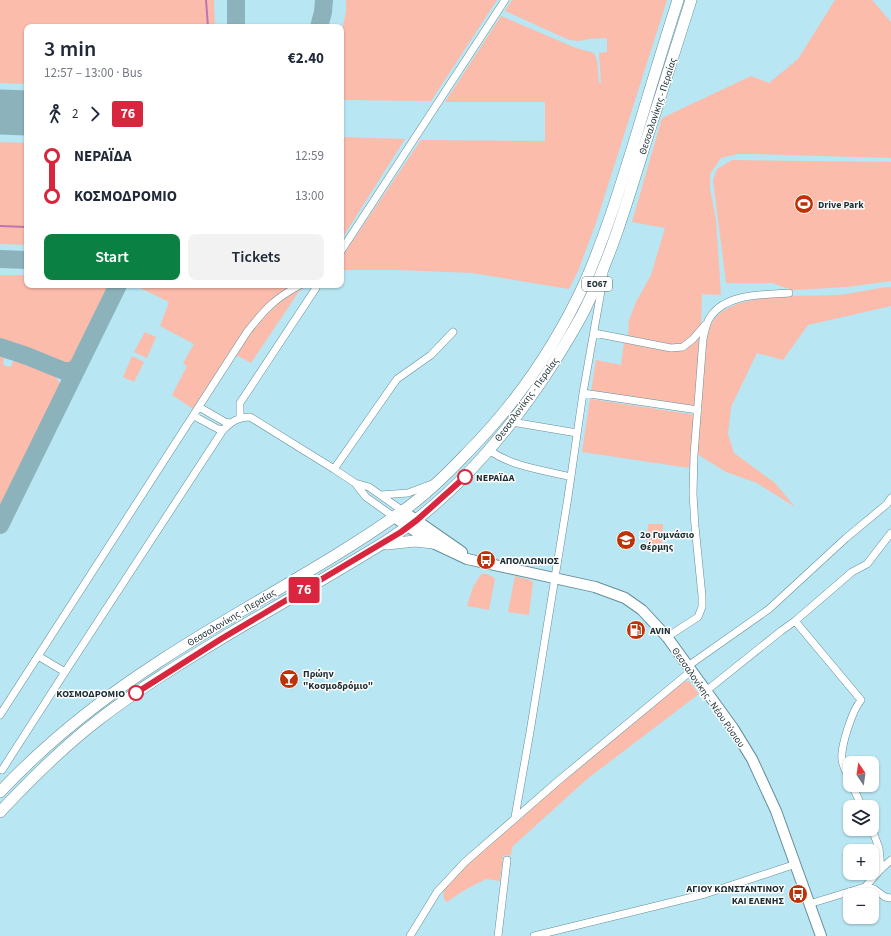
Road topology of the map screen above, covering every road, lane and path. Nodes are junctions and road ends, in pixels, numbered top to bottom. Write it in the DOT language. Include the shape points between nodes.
graph roads {
  1 [pos="505,0"];
  2 [pos="678,0"];
  3 [pos="691,0"];
  4 [pos="344,245"];
  5 [pos="607,258"];
  6 [pos="295,288"];
  7 [pos="316,288"];
  8 [pos="788,293"];
  9 [pos="706,323"];
  10 [pos="453,332"];
  11 [pos="594,333"];
  12 [pos="583,393"];
  13 [pos="199,407"];
  14 [pos="698,410"];
  15 [pos="194,416"];
  16 [pos="240,418"];
  17 [pos="512,422"];
  18 [pos="230,423"];
  19 [pos="223,430"];
  20 [pos="578,433"];
  21 [pos="489,450"];
  22 [pos="334,469"];
  23 [pos="444,476"];
  24 [pos="571,477"];
  25 [pos="355,483"];
  26 [pos="380,495"];
  27 [pos="891,498"];
  28 [pos="399,514"];
  29 [pos="413,523"];
  30 [pos="891,533"];
  31 [pos="433,543"];
  32 [pos="380,545"];
  33 [pos="476,561"];
  34 [pos="555,578"];
  35 [pos="795,621"];
  36 [pos="665,634"];
  37 [pos="38,656"];
  38 [pos="691,671"];
  39 [pos="65,672"];
  40 [pos="704,689"];
  41 [pos="0,715"];
  42 [pos="843,762"];
  43 [pos="2,770"];
  44 [pos="0,792"];
  45 [pos="0,812"];
  46 [pos="515,817"];
  47 [pos="875,836"];
  48 [pos="507,860"];
  49 [pos="891,860"];
  50 [pos="796,864"];
  51 [pos="881,869"];
  52 [pos="865,887"];
  53 [pos="891,898"];
  54 [pos="809,904"];
  55 [pos="410,936"];
  56 [pos="498,936"];
  57 [pos="534,936"];
  58 [pos="821,936"];
  1 -- 4 [label="street"];
  2 -- 23 [label="main road, Θεσσαλονίκης - Περαίας / ΕΟ67" via="613,211 586,280 544,357 511,403 486,434"];
  3 -- 5 [label="main road, Θεσσαλονίκης - Περαίας / ΕΟ67"];
  5 -- 11 [label="street"];
  5 -- 17 [label="main road, Θεσσαλονίκης - Περαίας / ΕΟ67" via="578,323"];
  6 -- 13 [label="street" via="279,297 259,316"];
  7 -- 16 [label="street" via="240,403"];
  8 -- 9 [label="street" via="735,300 715,311"];
  9 -- 11 [label="street" via="684,347 671,348"];
  9 -- 14 [label="street"];
  10 -- 22 [label="street" via="431,355 397,379"];
  11 -- 12 [label="street"];
  12 -- 14 [label="street"];
  12 -- 20 [label="street"];
  13 -- 15 [label="street"];
  13 -- 18 [label="street"];
  14 -- 36 [label="street" via="693,474 701,610 698,617"];
  15 -- 19 [label="street"];
  15 -- 37 [label="street"];
  16 -- 18 [label="street"];
  16 -- 22 [label="street" via="250,418"];
  17 -- 20 [label="street"];
  17 -- 21 [label="main road, Θεσσαλονίκης - Περαίας / ΕΟ67"];
  18 -- 19 [label="street"];
  19 -- 39 [label="street"];
  20 -- 24 [label="street"];
  21 -- 24 [label="street" via="511,462"];
  21 -- 29 [label="main road, Θεσσαλονίκης - Περαίας / ΕΟ67" via="465,477"];
  22 -- 25 [label="street"];
  23 -- 26 [label="street" via="414,491"];
  23 -- 28 [label="main road, Θεσσαλονίκης - Περαίας / ΕΟ67"];
  24 -- 34 [label="street"];
  25 -- 26 [label="street" via="368,487"];
  25 -- 28 [label="street" via="366,497"];
  26 -- 28 [label="street"];
  27 -- 38 [label="street" via="769,609"];
  28 -- 29 [label="main road, Θεσσαλονίκης - Νέου Ρύσιου"];
  28 -- 44 [label="main road, Θεσσαλονίκης - Περαίας" via="184,645 130,681 63,731"];
  29 -- 31 [label="main road, Θεσσαλονίκης - Νέου Ρύσιου"];
  29 -- 32 [label="main road, Θεσσαλονίκης - Περαίας"];
  29 -- 33 [label="main road, Θεσσαλονίκης - Νέου Ρύσιου"];
  30 -- 35 [label="street" via="867,564 852,572"];
  31 -- 32 [label="main road" via="406,541"];
  31 -- 33 [label="main road, Θεσσαλονίκης - Νέου Ρύσιου"];
  32 -- 45 [label="main road, Θεσσαλονίκης - Περαίας" via="221,639 128,698 58,754"];
  33 -- 34 [label="main road, Θεσσαλονίκης - Νέου Ρύσιου"];
  34 -- 36 [label="main road, Θεσσαλονίκης - Νέου Ρύσιου" via="595,587 625,598 642,610"];
  34 -- 46 [label="street"];
  35 -- 40 [label="street"];
  35 -- 42 [label="street" via="861,700 854,713 843,749"];
  36 -- 38 [label="main road, Θεσσαλονίκης - Νέου Ρύσιου"];
  37 -- 39 [label="street"];
  37 -- 41 [label="street"];
  38 -- 40 [label="main road, Θεσσαλονίκης - Νέου Ρύσιου"];
  38 -- 46 [label="street"];
  39 -- 43 [label="street"];
  40 -- 50 [label="main road, Θεσσαλονίκης - Νέου Ρύσιου" via="752,758 769,793"];
  46 -- 55 [label="street" via="441,886"];
  47 -- 51 [label="street" via="879,848"];
  48 -- 56 [label="street"];
  49 -- 51 [label="street"];
  50 -- 54 [label="main road, Θεσσαλονίκης - Νέου Ρύσιου"];
  50 -- 57 [label="street" via="705,894"];
  51 -- 52 [label="street"];
  52 -- 53 [label="street"];
  52 -- 54 [label="street"];
  54 -- 58 [label="main road, Θεσσαλονίκης - Νέου Ρύσιου"];
}
